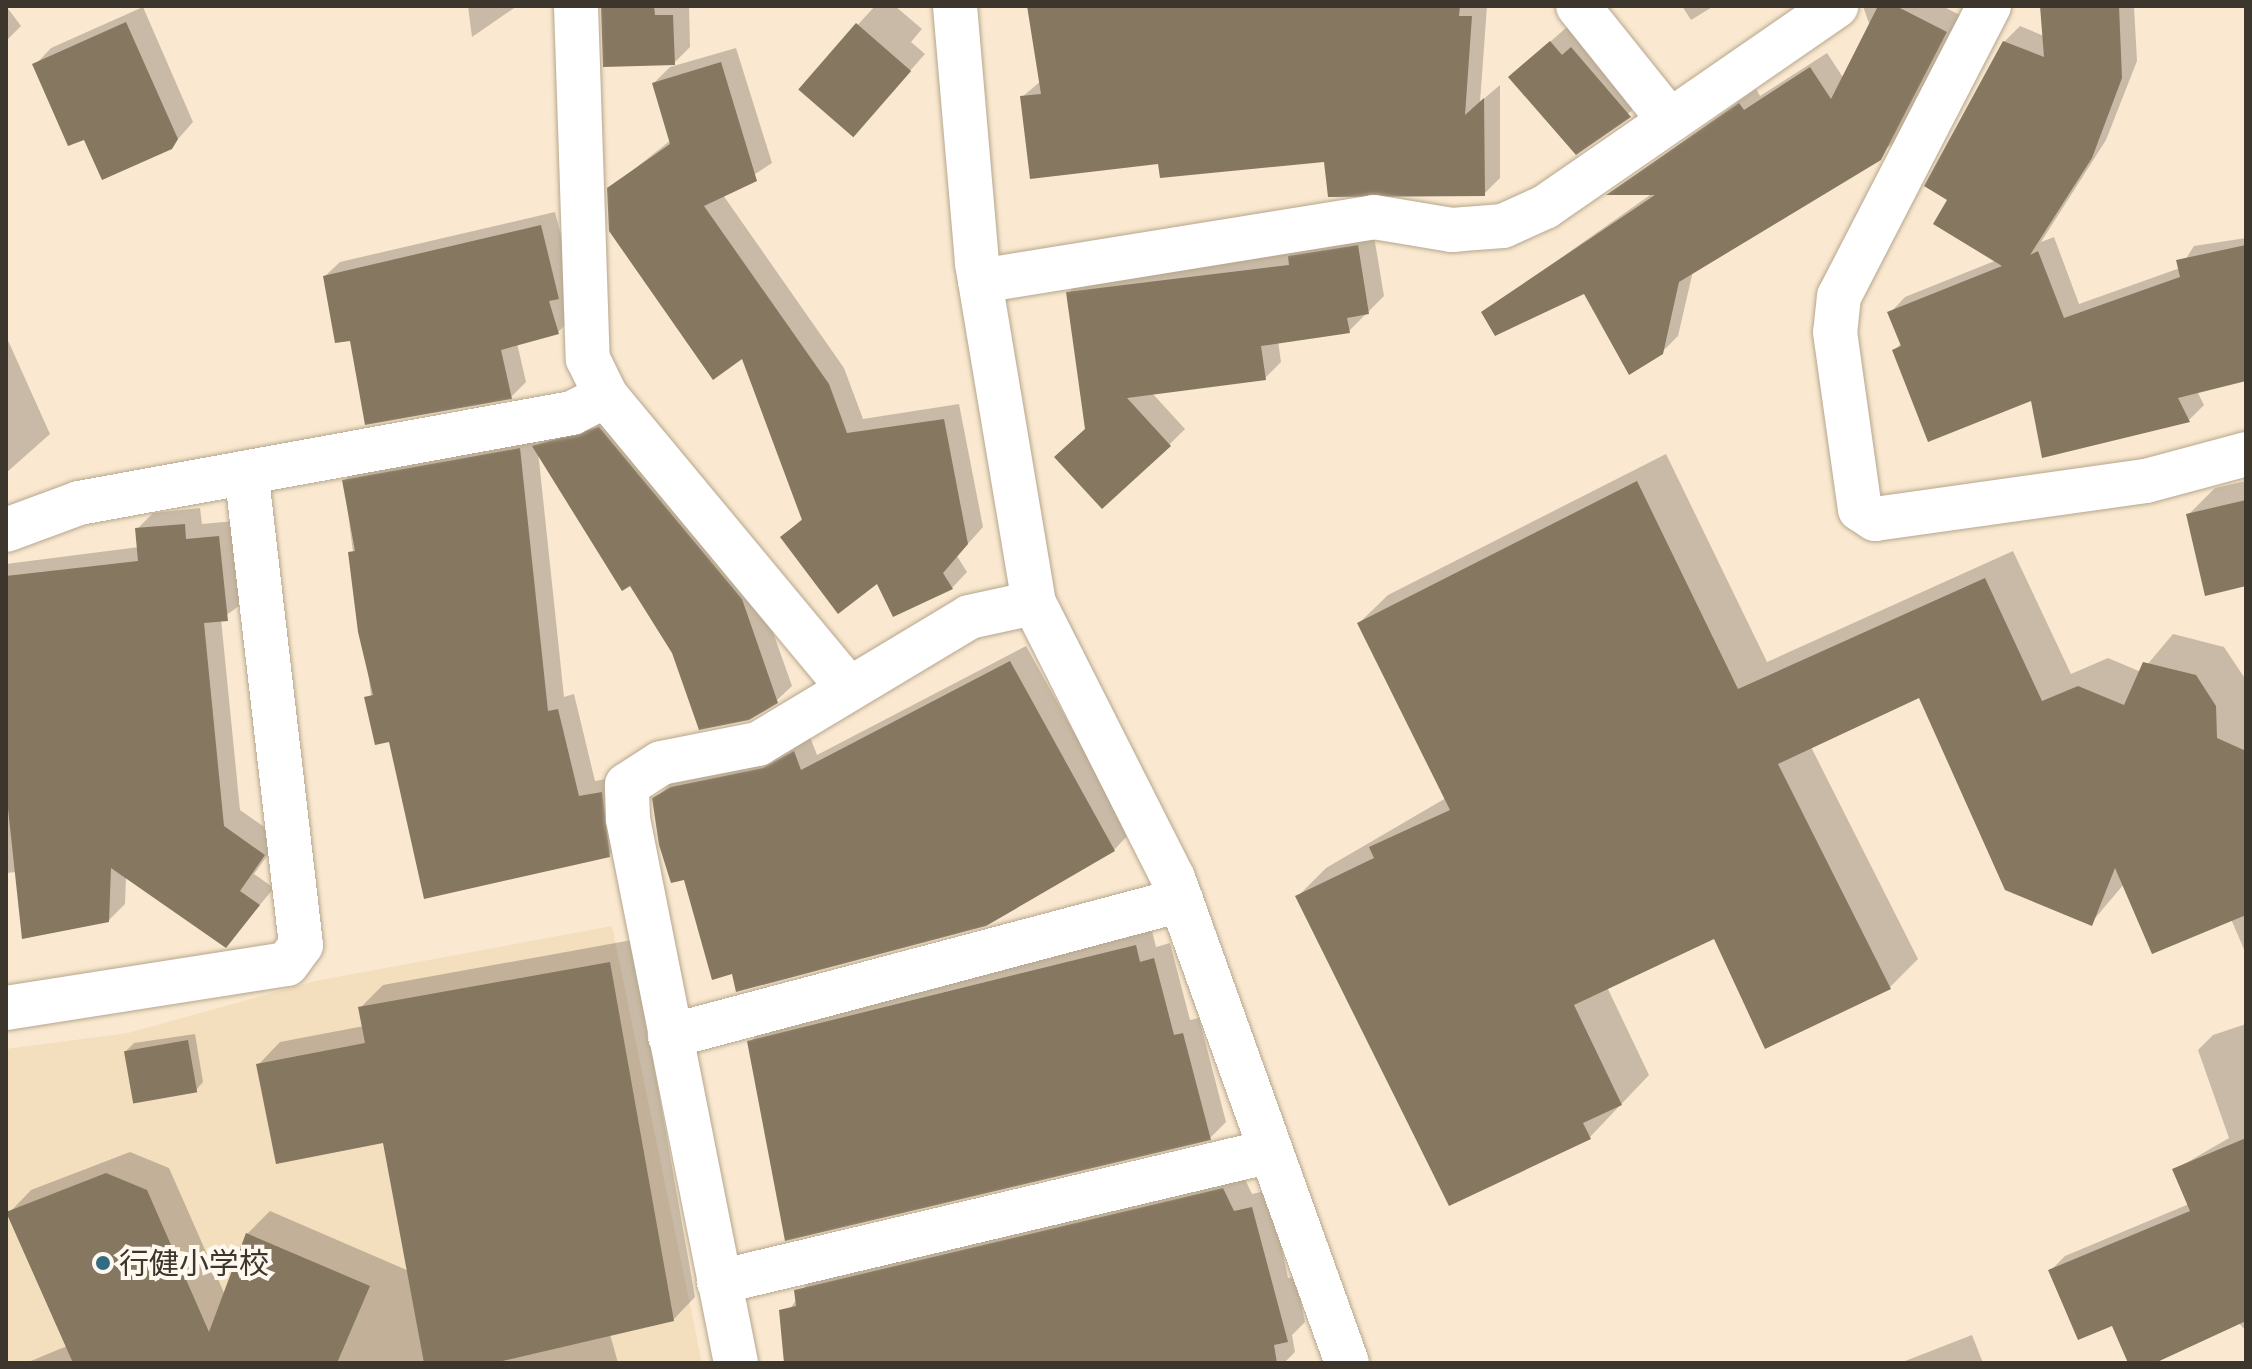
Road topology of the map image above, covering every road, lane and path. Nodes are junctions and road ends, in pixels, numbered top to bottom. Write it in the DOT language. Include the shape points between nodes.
graph roads {
  1 [pos="576,6"];
  2 [pos="955,6"];
  3 [pos="1578,6"];
  4 [pos="1836,6"];
  5 [pos="1989,6"];
  6 [pos="1667,117"];
  7 [pos="980,281"];
  8 [pos="606,396"];
  9 [pos="2246,454"];
  10 [pos="246,473"];
  11 [pos="6,530"];
  12 [pos="1034,603"];
  13 [pos="848,688"];
  14 [pos="1181,900"];
  15 [pos="6,1008"];
  16 [pos="670,1036"];
  17 [pos="1271,1151"];
  18 [pos="719,1282"];
  19 [pos="736,1363"];
  20 [pos="1347,1363"];
  1 -- 8 [label="street" via="583,333"];
  2 -- 7 [label="street"];
  3 -- 6 [label="street"];
  4 -- 6 [label="street"];
  5 -- 9 [label="street" via="1839,296 1835,332 1860,509 1875,519 2146,481"];
  6 -- 7 [label="street" via="1545,207 1503,226 1452,230 1374,217"];
  7 -- 12 [label="street"];
  8 -- 10 [label="street" via="572,413"];
  8 -- 13 [label="street"];
  10 -- 11 [label="street" via="79,503"];
  10 -- 15 [label="street" via="301,945 287,964"];
  12 -- 13 [label="street" via="969,617"];
  12 -- 14 [label="street"];
  13 -- 16 [label="street" via="758,744 661,763 627,785"];
  14 -- 16 [label="street"];
  14 -- 17 [label="street"];
  16 -- 18 [label="street"];
  17 -- 18 [label="street"];
  17 -- 20 [label="street"];
  18 -- 19 [label="street"];
}
